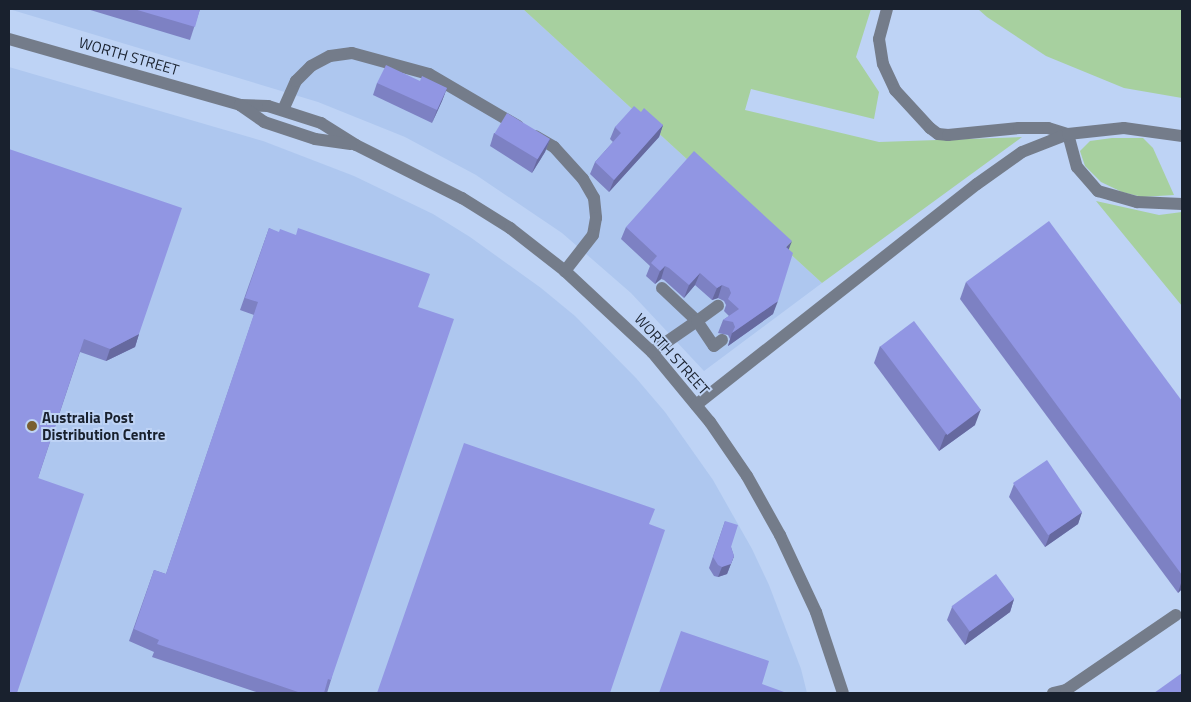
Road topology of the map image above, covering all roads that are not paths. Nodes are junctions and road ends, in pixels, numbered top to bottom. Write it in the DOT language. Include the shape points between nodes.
graph roads {
  1 [pos="886,9"];
  2 [pos="9,39"];
  3 [pos="240,105"];
  4 [pos="283,110"];
  5 [pos="1068,134"];
  6 [pos="1182,136"];
  7 [pos="356,145"];
  8 [pos="1182,204"];
  9 [pos="565,271"];
  10 [pos="662,288"];
  11 [pos="718,306"];
  12 [pos="697,321"];
  13 [pos="722,340"];
  14 [pos="652,352"];
  15 [pos="696,405"];
  16 [pos="1176,615"];
  17 [pos="843,693"];
  18 [pos="1053,693"];
  1 -- 5 [label="street" via="879,39 883,64 895,90 938,134 1019,128 1048,128"];
  2 -- 3 [label="street, WORTH STREET"];
  3 -- 4 [label="street, WORTH STREET"];
  3 -- 7 [label="street, WORTH STREET" via="264,122 315,139"];
  4 -- 7 [label="street, WORTH STREET" via="321,123"];
  4 -- 9 [label="street" via="290,90 302,73 330,56 364,55 429,74 554,148 586,184 594,198 595,226 588,242"];
  5 -- 6 [label="street" via="1124,128"];
  5 -- 8 [label="street" via="1077,166 1098,191 1137,202"];
  5 -- 15 [label="street" via="1022,152 977,184"];
  7 -- 9 [label="street, WORTH STREET" via="462,198 510,228"];
  9 -- 14 [label="street, WORTH STREET"];
  10 -- 12 [label="street"];
  11 -- 12 [label="street"];
  12 -- 13 [label="street" via="714,346"];
  12 -- 14 [label="street"];
  14 -- 15 [label="street, WORTH STREET"];
  15 -- 17 [label="street, WORTH STREET" via="747,476 780,535 816,612"];
  16 -- 18 [label="street" via="1066,690"];
}
